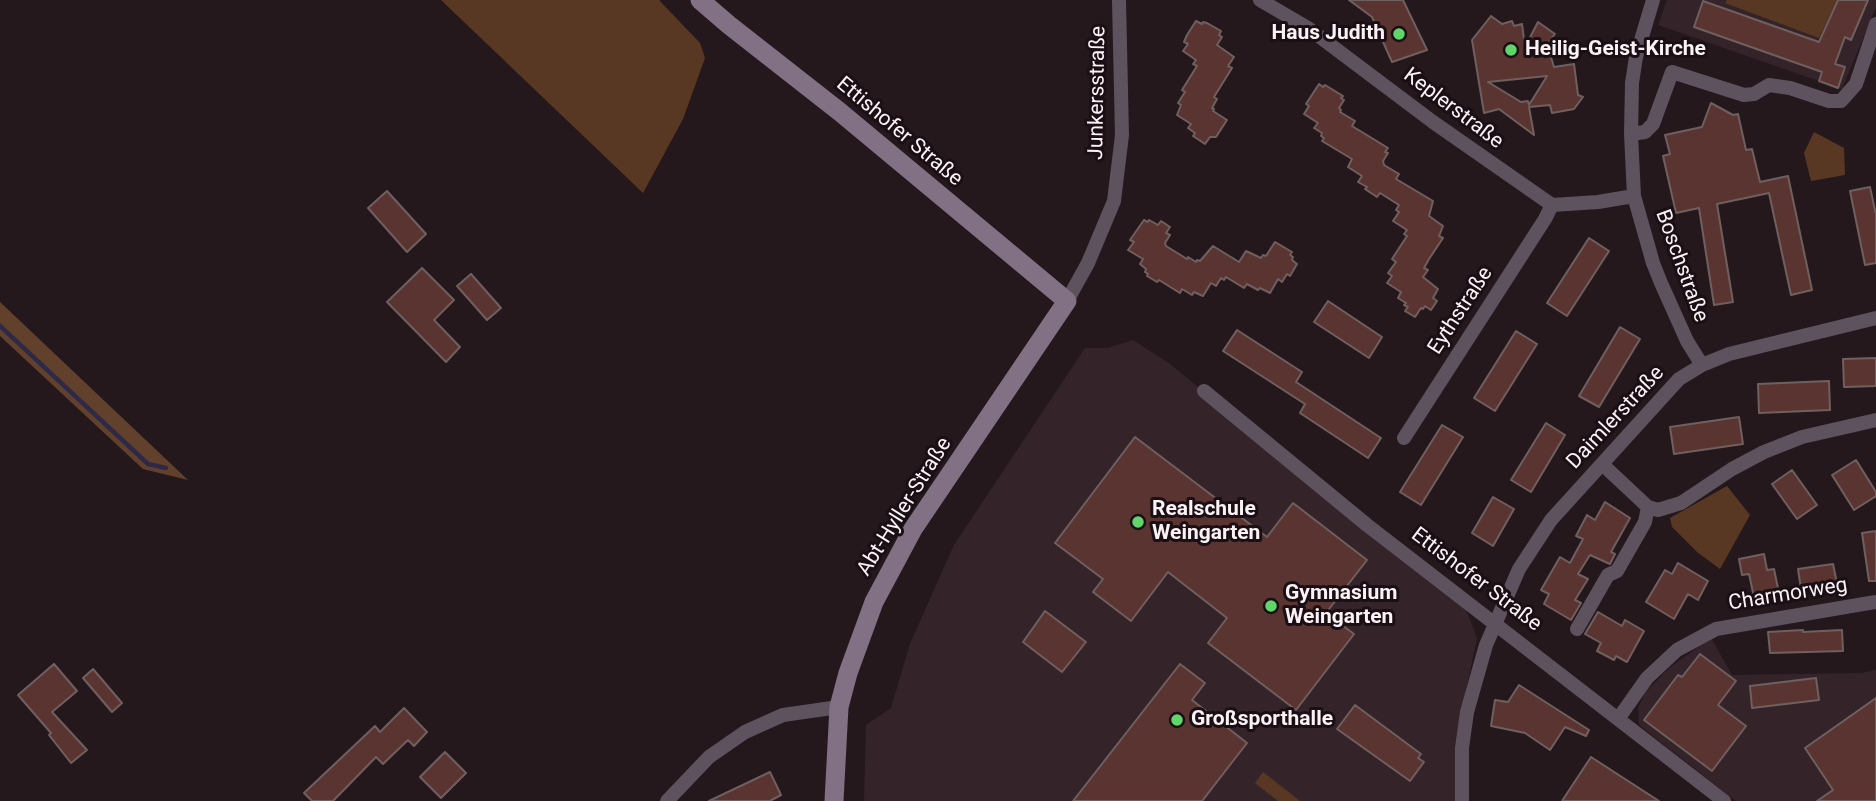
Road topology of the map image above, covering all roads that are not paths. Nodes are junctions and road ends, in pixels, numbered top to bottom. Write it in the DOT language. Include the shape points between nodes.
graph roads {
  1 [pos="700,0"];
  2 [pos="1119,0"];
  3 [pos="1260,0"];
  4 [pos="1653,0"];
  5 [pos="1876,24"];
  6 [pos="1631,134"];
  7 [pos="1634,196"];
  8 [pos="1552,205"];
  9 [pos="1067,301"];
  10 [pos="1876,318"];
  11 [pos="1702,365"];
  12 [pos="1205,391"];
  13 [pos="1876,419"];
  14 [pos="1404,438"];
  15 [pos="1602,464"];
  16 [pos="1648,507"];
  17 [pos="1876,602"];
  18 [pos="1496,623"];
  19 [pos="1577,629"];
  20 [pos="839,707"];
  21 [pos="1618,719"];
  22 [pos="667,801"];
  23 [pos="834,801"];
  24 [pos="1462,801"];
  25 [pos="1724,801"];
  1 -- 9 [label="street, Ettishofer Straße"];
  2 -- 9 [label="street, Junkersstraße" via="1122,135 1114,201"];
  3 -- 8 [label="street, Keplerstraße" via="1308,28 1444,131"];
  4 -- 6 [label="street, Boschstraße" via="1636,57"];
  5 -- 6 [label="street" via="1856,84 1841,101 1769,85 1744,95 1672,72 1653,124 1645,132"];
  6 -- 7 [label="street, Boschstraße"];
  7 -- 8 [label="street"];
  7 -- 11 [label="street, Boschstraße" via="1657,273"];
  8 -- 14 [label="street, Eythstraße"];
  9 -- 20 [label="street, Abt-Hyller-Straße" via="914,529 874,602"];
  10 -- 11 [label="street, Daimlerstraße" via="1729,354"];
  11 -- 15 [label="street, Daimlerstraße" via="1679,379"];
  12 -- 18 [label="street, Ettishofer Straße" via="1367,525"];
  13 -- 16 [label="street" via="1802,437 1732,469 1681,503 1658,510"];
  15 -- 16 [label="street"];
  15 -- 18 [label="street, Daimlerstraße" via="1551,520 1519,569"];
  16 -- 19 [label="street" via="1645,522 1617,572 1608,575"];
  17 -- 21 [label="street, Charmorweg" via="1716,629 1677,650 1647,678"];
  18 -- 21 [label="street, Ettishofer Straße"];
  18 -- 24 [label="street, Daimlerstraße" via="1467,712"];
  20 -- 22 [label="street" via="783,715 745,732 709,757"];
  20 -- 23 [label="street, Abt-Hyller-Straße"];
  21 -- 25 [label="street, Ettishofer Straße"];
}
